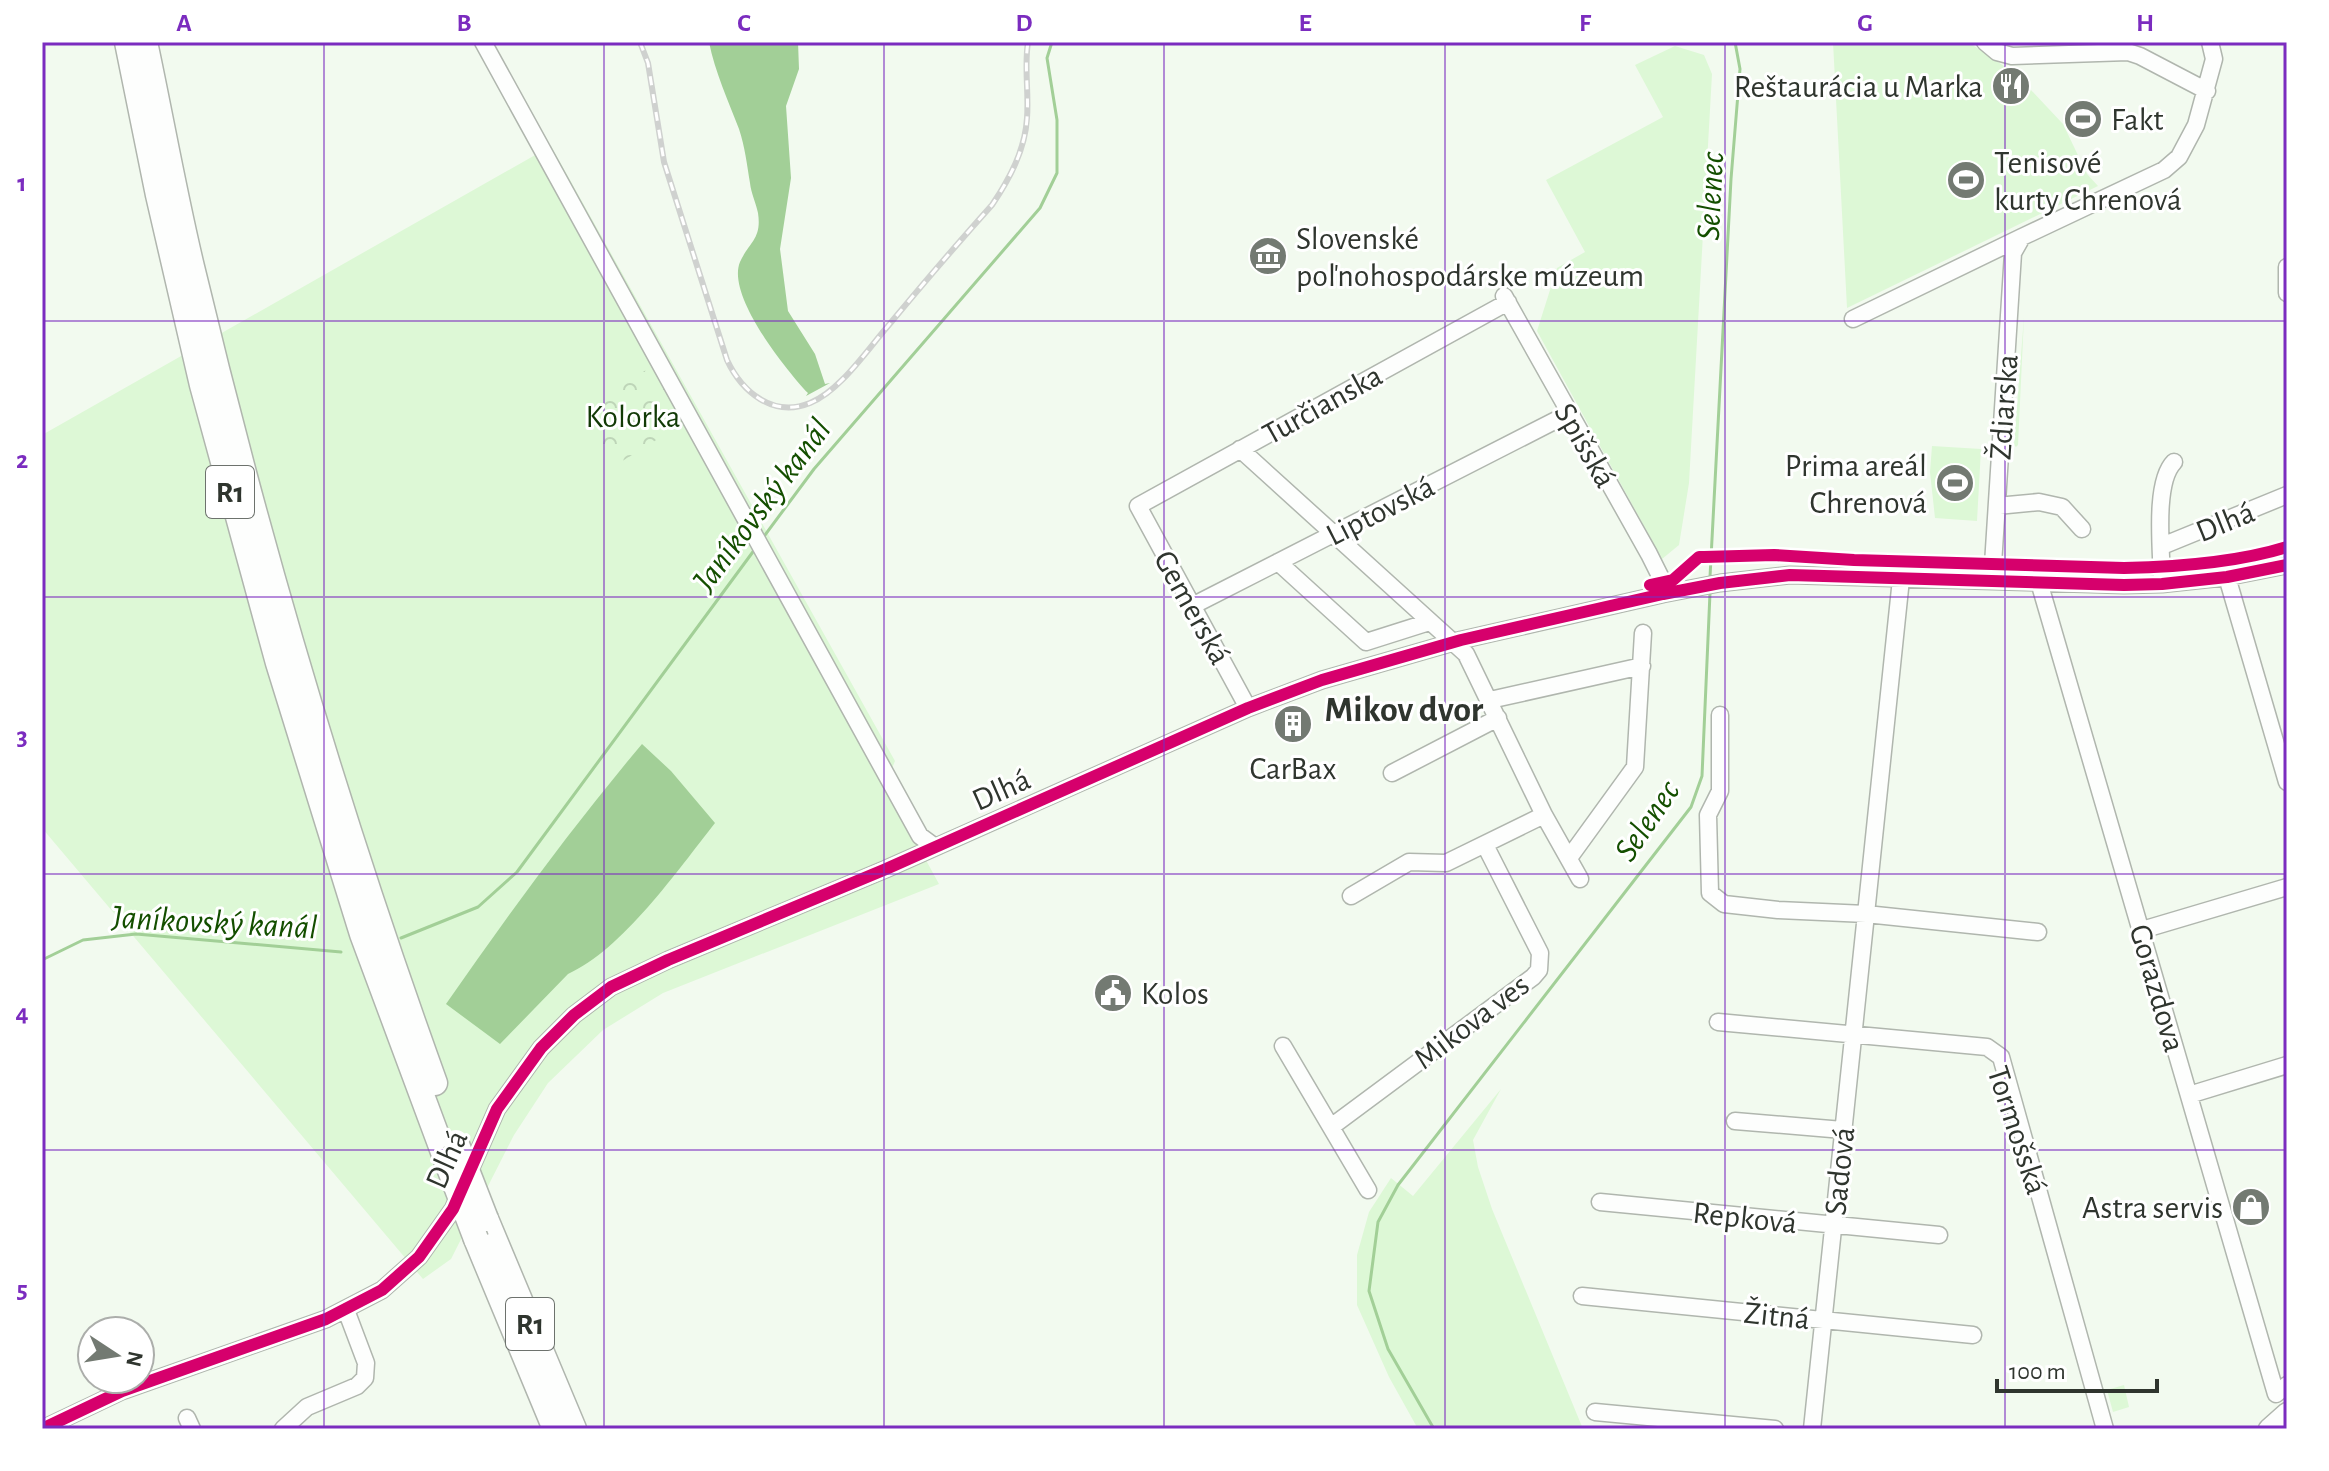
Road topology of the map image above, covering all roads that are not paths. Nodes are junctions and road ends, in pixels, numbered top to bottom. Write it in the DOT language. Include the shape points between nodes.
graph roads {
  1 [pos="127,42"];
  2 [pos="145,42"];
  3 [pos="483,42"];
  4 [pos="1985,42"];
  5 [pos="2210,42"];
  6 [pos="2207,91"];
  7 [pos="2022,237"];
  8 [pos="2287,267"];
  9 [pos="2287,293"];
  10 [pos="1506,299"];
  11 [pos="1853,319"];
  12 [pos="1568,414"];
  13 [pos="1240,449"];
  14 [pos="2174,462"];
  15 [pos="2287,495"];
  16 [pos="1138,506"];
  17 [pos="1997,506"];
  18 [pos="2082,529"];
  19 [pos="1333,534"];
  20 [pos="2162,546"];
  21 [pos="1278,562"];
  22 [pos="2287,565"];
  23 [pos="2227,577"];
  24 [pos="1901,579"];
  25 [pos="1992,580"];
  26 [pos="2039,582"];
  27 [pos="2162,584"];
  28 [pos="1663,594"];
  29 [pos="1192,606"];
  30 [pos="1429,622"];
  31 [pos="1643,633"];
  32 [pos="1452,643"];
  33 [pos="1642,666"];
  34 [pos="1490,700"];
  35 [pos="1248,708"];
  36 [pos="1720,715"];
  37 [pos="1498,718"];
  38 [pos="1392,773"];
  39 [pos="2287,782"];
  40 [pos="1544,815"];
  41 [pos="1485,845"];
  42 [pos="935,847"];
  43 [pos="1569,858"];
  44 [pos="1580,879"];
  45 [pos="2287,887"];
  46 [pos="1351,896"];
  47 [pos="1866,914"];
  48 [pos="2142,930"];
  49 [pos="2038,932"];
  50 [pos="1718,1022"];
  51 [pos="1854,1034"];
  52 [pos="1283,1046"];
  53 [pos="2287,1065"];
  54 [pos="2189,1095"];
  55 [pos="1735,1121"];
  56 [pos="1331,1127"];
  57 [pos="1843,1130"];
  58 [pos="451,1151"];
  59 [pos="1368,1190"];
  60 [pos="1600,1202"];
  61 [pos="1833,1225"];
  62 [pos="481,1229"];
  63 [pos="1939,1235"];
  64 [pos="1582,1296"];
  65 [pos="346,1310"];
  66 [pos="1823,1320"];
  67 [pos="1973,1335"];
  68 [pos="2282,1390"];
  69 [pos="1595,1412"];
  70 [pos="1703,1426"];
  71 [pos="42,1429"];
  72 [pos="283,1429"];
  73 [pos="555,1429"];
  74 [pos="574,1429"];
  75 [pos="1775,1429"];
  76 [pos="1812,1429"];
  77 [pos="2105,1429"];
  1 -- 58 [label="highway, R1" via="199,370 278,663 362,934"];
  2 -- 58 [label="highway, R1" via="192,265 255,517 312,716"];
  3 -- 42 [label="street" via="920,836"];
  4 -- 6 [label="street" via="2012,56 2128,52"];
  5 -- 6 [label="street" via="2214,59"];
  6 -- 7 [label="street" via="2179,157 2164,170"];
  7 -- 11 [label="street"];
  7 -- 17 [label="street, Ždiarska" via="2013,253"];
  8 -- 9 [label="street"];
  10 -- 12 [label="street, Spišská"];
  10 -- 13 [label="street, Turčianska"];
  12 -- 19 [label="street, Liptovská"];
  12 -- 28 [label="street, Spišská" via="1653,562"];
  13 -- 16 [label="street, Turčianska"];
  13 -- 19 [label="street"];
  14 -- 20 [label="street, Dlhá" via="2161,499"];
  15 -- 20 [label="street, Dlhá"];
  16 -- 29 [label="street, Gemerská"];
  17 -- 18 [label="street" via="2039,502 2062,507"];
  17 -- 25 [label="street, Ždiarska"];
  19 -- 21 [label="street, Liptovská"];
  19 -- 30 [label="street"];
  20 -- 27 [label="street, Dlhá"];
  21 -- 29 [label="street, Liptovská"];
  21 -- 30 [label="street" via="1366,642"];
  22 -- 23 [label="street, Dlhá"];
  23 -- 27 [label="street, Dlhá"];
  23 -- 39 [label="street"];
  24 -- 25 [label="street, Dlhá"];
  24 -- 28 [label="street, Dlhá" via="1790,575"];
  24 -- 47 [label="street, Sadová"];
  25 -- 26 [label="street, Dlhá"];
  26 -- 27 [label="street, Dlhá"];
  26 -- 48 [label="street, Gorazdova"];
  28 -- 32 [label="street, Dlhá"];
  29 -- 35 [label="street, Gemerská"];
  30 -- 32 [label="street"];
  31 -- 33 [label="street"];
  32 -- 34 [label="street" via="1466,654"];
  32 -- 35 [label="street, Dlhá" via="1322,680"];
  33 -- 34 [label="street"];
  33 -- 43 [label="street" via="1635,767"];
  34 -- 37 [label="street"];
  35 -- 42 [label="street, Dlhá"];
  36 -- 47 [label="street" via="1720,791 1708,815 1710,893 1724,904"];
  37 -- 38 [label="street"];
  37 -- 40 [label="street"];
  40 -- 41 [label="street"];
  40 -- 43 [label="street"];
  41 -- 46 [label="street" via="1446,863 1409,862"];
  41 -- 56 [label="street, Mikova ves" via="1540,953 1539,970"];
  42 -- 65 [label="street, Dlhá" via="668,960 611,987 574,1015 541,1048 497,1109 453,1209 419,1257 382,1290"];
  43 -- 44 [label="street"];
  45 -- 48 [label="street"];
  47 -- 49 [label="street"];
  47 -- 51 [label="street, Sadová"];
  48 -- 54 [label="street, Gorazdova"];
  50 -- 51 [label="street, Tormošská"];
  51 -- 57 [label="street, Sadová"];
  51 -- 77 [label="street, Tormošská" via="1987,1047 2001,1057"];
  52 -- 56 [label="street"];
  53 -- 54 [label="street"];
  54 -- 68 [label="street, Gorazdova"];
  55 -- 57 [label="street"];
  56 -- 59 [label="street"];
  57 -- 61 [label="street, Sadová"];
  58 -- 62 [label="highway, R1, bridge"];
  60 -- 61 [label="street, Repková"];
  61 -- 63 [label="street, Repková"];
  61 -- 66 [label="street, Sadová"];
  62 -- 73 [label="highway, R1"];
  62 -- 74 [label="highway, R1"];
  64 -- 66 [label="street, Žitná"];
  65 -- 71 [label="street, Dlhá" via="122,1391"];
  65 -- 72 [label="street" via="366,1363 365,1378 307,1407"];
  66 -- 67 [label="street, Žitná"];
  66 -- 76 [label="street, Sadová"];
  69 -- 70 [label="street"];
  70 -- 75 [label="street"];
}
